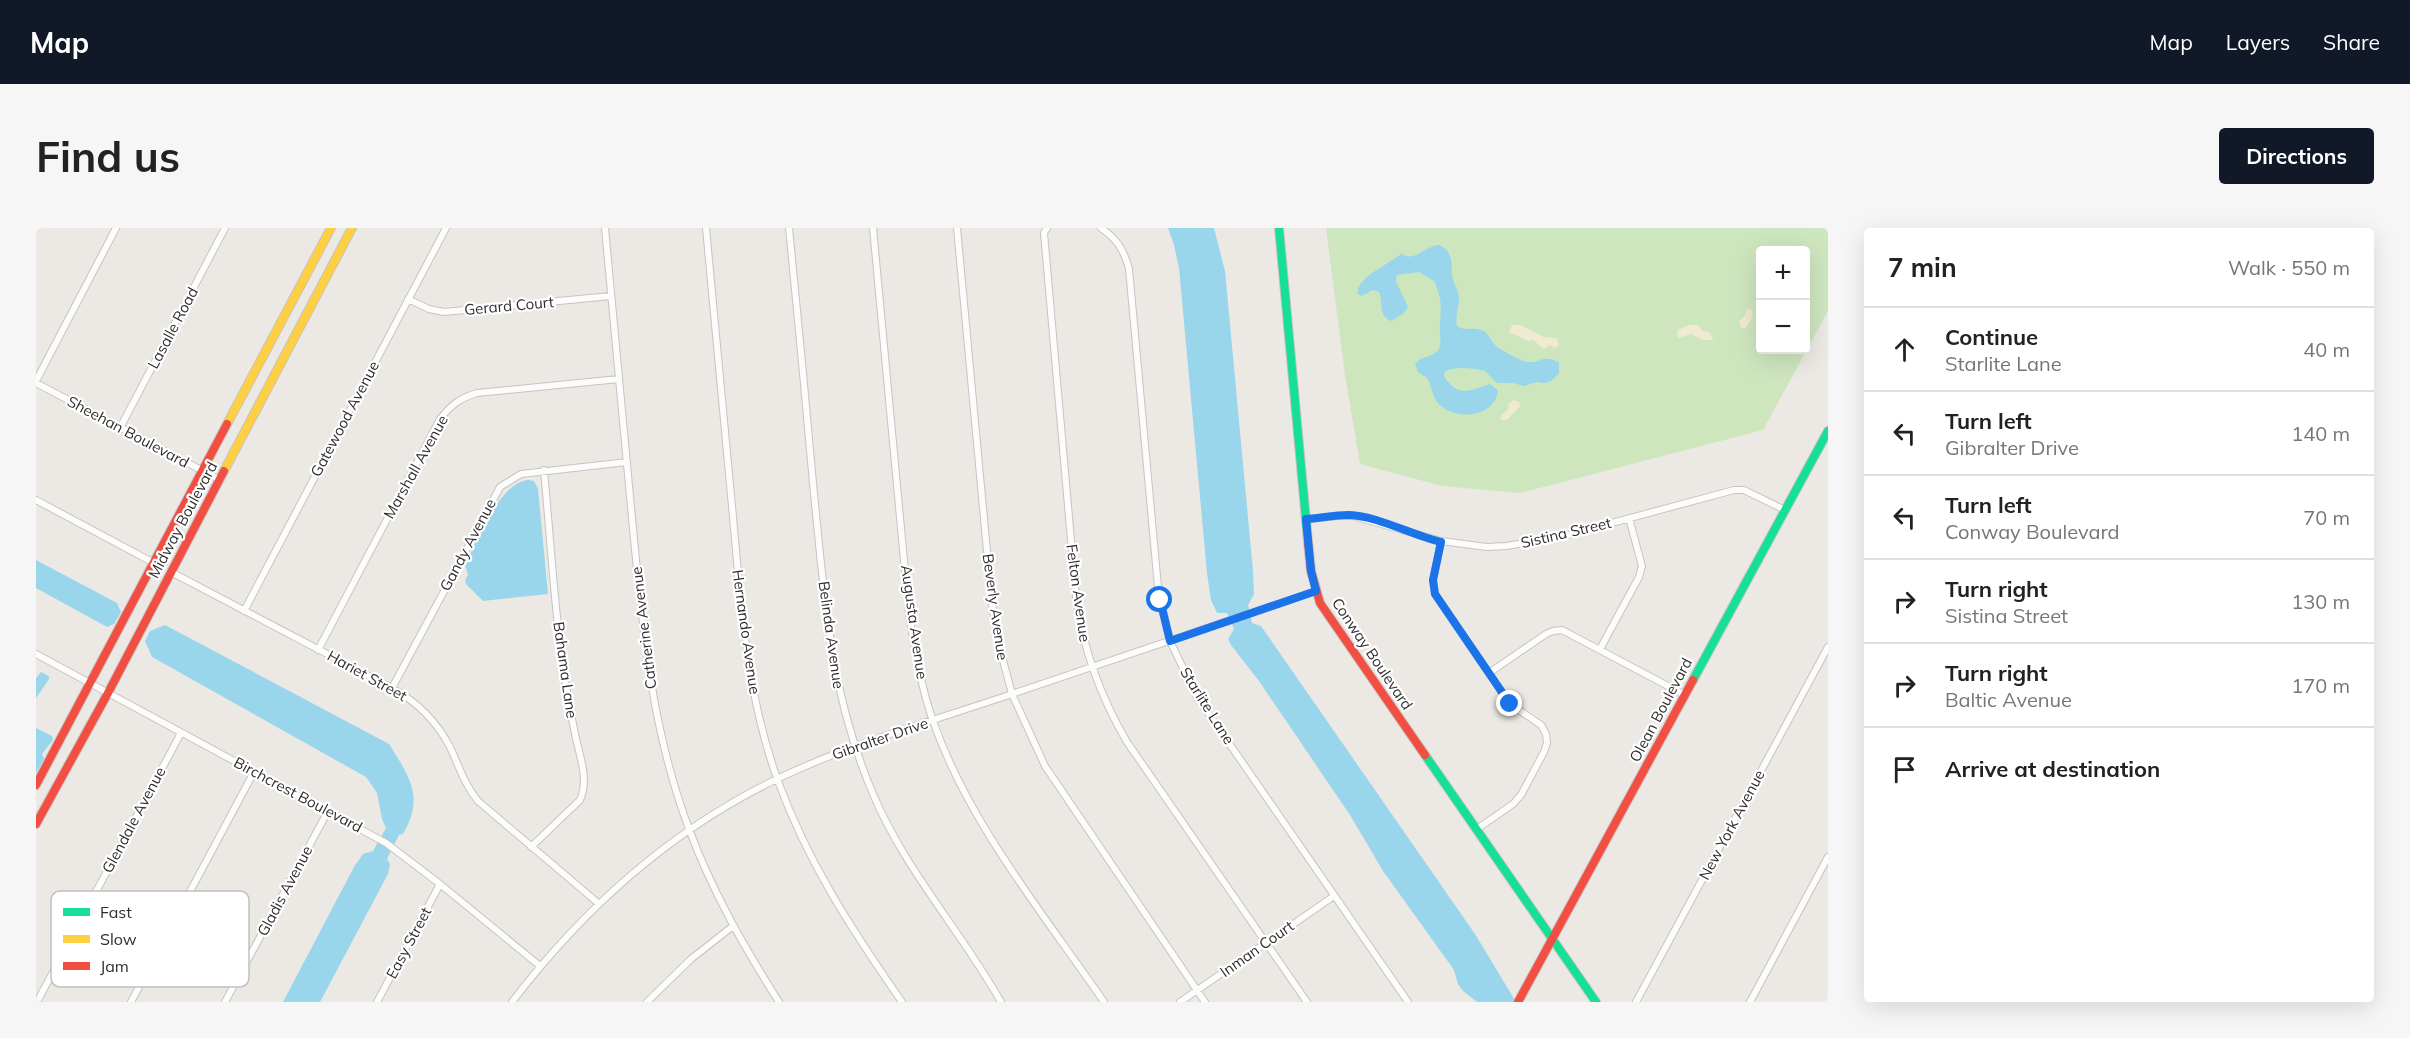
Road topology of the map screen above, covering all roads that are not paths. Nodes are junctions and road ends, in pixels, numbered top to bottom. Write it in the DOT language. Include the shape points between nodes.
graph roads {
  1 [pos="116,228"];
  2 [pos="225,228"];
  3 [pos="331,228"];
  4 [pos="352,228"];
  5 [pos="446,228"];
  6 [pos="605,228"];
  7 [pos="706,228"];
  8 [pos="789,228"];
  9 [pos="873,228"];
  10 [pos="957,228"];
  11 [pos="1047,228"];
  12 [pos="1101,228"];
  13 [pos="1279,228"];
  14 [pos="612,296"];
  15 [pos="408,299"];
  16 [pos="619,379"];
  17 [pos="36,382"];
  18 [pos="120,428"];
  19 [pos="1828,434"];
  20 [pos="627,462"];
  21 [pos="544,470"];
  22 [pos="203,472"];
  23 [pos="220,480"];
  24 [pos="36,500"];
  25 [pos="1785,510"];
  26 [pos="1629,518"];
  27 [pos="1306,519"];
  28 [pos="1441,542"];
  29 [pos="154,563"];
  30 [pos="171,572"];
  31 [pos="1316,591"];
  32 [pos="244,611"];
  33 [pos="1170,641"];
  34 [pos="1828,648"];
  35 [pos="1600,649"];
  36 [pos="318,650"];
  37 [pos="36,654"];
  38 [pos="1825,661"];
  39 [pos="1091,667"];
  40 [pos="1489,673"];
  41 [pos="91,684"];
  42 [pos="392,688"];
  43 [pos="108,693"];
  44 [pos="1012,694"];
  45 [pos="1684,695"];
  46 [pos="933,720"];
  47 [pos="181,733"];
  48 [pos="854,747"];
  49 [pos="254,772"];
  50 [pos="777,779"];
  51 [pos="36,785"];
  52 [pos="328,811"];
  53 [pos="36,824"];
  54 [pos="1476,829"];
  55 [pos="689,830"];
  56 [pos="531,847"];
  57 [pos="1828,857"];
  58 [pos="440,884"];
  59 [pos="96,891"];
  60 [pos="190,891"];
  61 [pos="1334,896"];
  62 [pos="598,903"];
  63 [pos="733,926"];
  64 [pos="1553,939"];
  65 [pos="1266,943"];
  66 [pos="249,957"];
  67 [pos="540,966"];
  68 [pos="51,976"];
  69 [pos="139,987"];
  70 [pos="233,987"];
  71 [pos="1197,991"];
  72 [pos="1519,1000"];
  73 [pos="37,1002"];
  74 [pos="131,1002"];
  75 [pos="225,1002"];
  76 [pos="377,1002"];
  77 [pos="512,1002"];
  78 [pos="647,1002"];
  79 [pos="778,1002"];
  80 [pos="902,1002"];
  81 [pos="1001,1002"];
  82 [pos="1104,1002"];
  83 [pos="1180,1002"];
  84 [pos="1205,1002"];
  85 [pos="1307,1002"];
  86 [pos="1408,1002"];
  87 [pos="1596,1002"];
  88 [pos="1636,1002"];
  89 [pos="1750,1002"];
  1 -- 17 [label="street"];
  2 -- 18 [label="street, Lasalle Road"];
  3 -- 22 [label="street, Midway Boulevard"];
  4 -- 23 [label="street, Midway Boulevard"];
  5 -- 15 [label="street, Gatewood Avenue"];
  6 -- 14 [label="street, Catherine Avenue"];
  7 -- 50 [label="street, Hernando Avenue" via="745,644 758,714"];
  8 -- 48 [label="street, Belinda Avenue" via="827,623 837,684"];
  9 -- 46 [label="street, Augusta Avenue" via="909,614"];
  10 -- 44 [label="street, Beverly Avenue" via="992,605"];
  11 -- 39 [label="street, Felton Avenue" via="1044,233 1076,597"];
  12 -- 33 [label="street, Starlite Lane" via="1116,239 1129,268 1158,587"];
  13 -- 27 [label="street, Conway Boulevard"];
  14 -- 15 [label="street, Gerard Court" via="444,312"];
  14 -- 16 [label="street, Catherine Avenue"];
  15 -- 32 [label="street, Gatewood Avenue"];
  16 -- 20 [label="street, Catherine Avenue"];
  16 -- 36 [label="street, Marshall Avenue" via="477,393 450,405"];
  17 -- 18 [label="street, Sheehan Boulevard"];
  18 -- 22 [label="street, Sheehan Boulevard"];
  19 -- 25 [label="street, Olean Boulevard"];
  20 -- 21 [label="street, Gandy Avenue"];
  20 -- 55 [label="street, Catherine Avenue" via="649,675 664,750"];
  21 -- 42 [label="street, Gandy Avenue" via="515,476 496,492"];
  21 -- 56 [label="street, Bahama Lane" via="563,668 585,790 580,800"];
  22 -- 23 [label="street, Sheehan Boulevard"];
  22 -- 29 [label="street, Midway Boulevard"];
  23 -- 30 [label="street, Midway Boulevard"];
  24 -- 29 [label="street"];
  25 -- 26 [label="street, Sistina Street" via="1744,489"];
  25 -- 45 [label="street, Olean Boulevard"];
  26 -- 28 [label="street, Sistina Street" via="1526,544 1487,547"];
  26 -- 35 [label="street" via="1642,566"];
  27 -- 28 [label="street, Sistina Street" via="1350,515"];
  27 -- 31 [label="street, Conway Boulevard"];
  28 -- 40 [label="street" via="1433,580 1435,594"];
  29 -- 41 [label="street, Midway Boulevard"];
  30 -- 32 [label="street, Hariet Street"];
  30 -- 43 [label="street, Midway Boulevard"];
  31 -- 33 [label="street, Gibralter Drive"];
  31 -- 54 [label="street, Conway Boulevard" via="1328,617"];
  32 -- 36 [label="street, Hariet Street"];
  33 -- 39 [label="street, Gibralter Drive"];
  33 -- 61 [label="street, Starlite Lane" via="1197,697"];
  34 -- 38 [label="street, New York Avenue"];
  35 -- 40 [label="street" via="1562,630 1553,631"];
  35 -- 45 [label="street"];
  36 -- 42 [label="street, Hariet Street"];
  37 -- 41 [label="street, Birchcrest Boulevard"];
  38 -- 88 [label="street, New York Avenue"];
  39 -- 44 [label="street, Gibralter Drive"];
  39 -- 65 [label="street, Felton Avenue" via="1127,742"];
  40 -- 54 [label="street" via="1510,704 1541,725 1547,743 1521,795"];
  41 -- 43 [label="street, Birchcrest Boulevard"];
  41 -- 51 [label="street, Midway Boulevard"];
  42 -- 56 [label="street, Hariet Street" via="436,725 478,801"];
  43 -- 47 [label="street, Birchcrest Boulevard"];
  43 -- 53 [label="street, Midway Boulevard"];
  44 -- 46 [label="street, Gibralter Drive"];
  44 -- 71 [label="street, Beverly Avenue" via="1056,785"];
  45 -- 64 [label="street, Olean Boulevard"];
  46 -- 48 [label="street, Gibralter Drive"];
  46 -- 82 [label="street, Augusta Avenue" via="956,776 981,822"];
  47 -- 49 [label="street, Birchcrest Boulevard"];
  47 -- 59 [label="street, Glendale Avenue"];
  48 -- 50 [label="street, Gibralter Drive"];
  48 -- 81 [label="street, Belinda Avenue" via="906,859"];
  49 -- 52 [label="street, Birchcrest Boulevard"];
  49 -- 60 [label="street"];
  50 -- 55 [label="street, Gibralter Drive"];
  50 -- 80 [label="street, Hernando Avenue" via="831,897"];
  52 -- 58 [label="street, Birchcrest Boulevard" via="401,853"];
  52 -- 66 [label="street, Gladis Avenue"];
  54 -- 64 [label="street, Conway Boulevard"];
  55 -- 62 [label="street, Gibralter Drive"];
  55 -- 63 [label="street, Catherine Avenue"];
  56 -- 62 [label="street, Hariet Street"];
  57 -- 89 [label="street"];
  58 -- 67 [label="street, Birchcrest Boulevard"];
  58 -- 76 [label="street, Easy Street"];
  61 -- 65 [label="street, Inman Court"];
  61 -- 86 [label="street, Starlite Lane"];
  62 -- 67 [label="street, Gibralter Drive"];
  63 -- 78 [label="street" via="691,959"];
  63 -- 79 [label="street, Catherine Avenue"];
  64 -- 72 [label="street, Olean Boulevard"];
  64 -- 87 [label="street, Conway Boulevard"];
  65 -- 71 [label="street, Inman Court"];
  65 -- 85 [label="street, Felton Avenue"];
  67 -- 77 [label="street, Gibralter Drive"];
  68 -- 73 [label="street, Glendale Avenue"];
  69 -- 74 [label="street"];
  70 -- 75 [label="street, Gladis Avenue"];
  71 -- 83 [label="street, Inman Court"];
  71 -- 84 [label="street, Beverly Avenue"];
}
